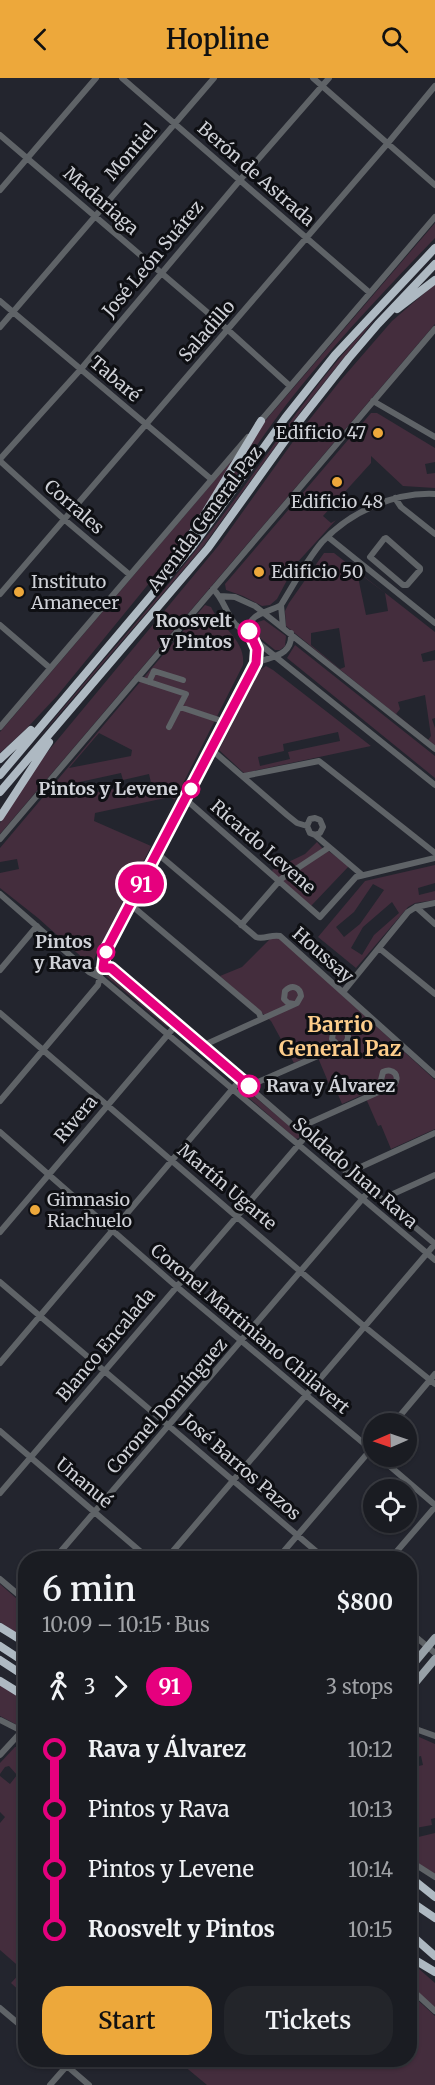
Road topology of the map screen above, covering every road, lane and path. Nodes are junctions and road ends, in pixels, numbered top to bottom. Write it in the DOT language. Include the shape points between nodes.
graph roads {
  1 [pos="96,78"];
  2 [pos="122,78"];
  3 [pos="214,78"];
  4 [pos="313,78"];
  5 [pos="329,78"];
  6 [pos="322,86"];
  7 [pos="435,86"];
  8 [pos="175,124"];
  9 [pos="0,135"];
  10 [pos="388,143"];
  11 [pos="27,158"];
  12 [pos="240,180"];
  13 [pos="435,185"];
  14 [pos="0,190"];
  15 [pos="95,215"];
  16 [pos="435,217"];
  17 [pos="306,238"];
  18 [pos="435,248"];
  19 [pos="435,264"];
  20 [pos="161,273"];
  21 [pos="435,280"];
  22 [pos="370,293"];
  23 [pos="0,301"];
  24 [pos="13,312"];
  25 [pos="378,324"];
  26 [pos="0,327"];
  27 [pos="435,329"];
  28 [pos="228,330"];
  29 [pos="81,369"];
  30 [pos="290,386"];
  31 [pos="373,402"];
  32 [pos="261,421"];
  33 [pos="145,424"];
  34 [pos="434,434"];
  35 [pos="0,460"];
  36 [pos="211,480"];
  37 [pos="435,494"];
  38 [pos="395,498"];
  39 [pos="65,520"];
  40 [pos="435,534"];
  41 [pos="328,537"];
  42 [pos="387,572"];
  43 [pos="130,574"];
  44 [pos="380,579"];
  45 [pos="213,589"];
  46 [pos="0,594"];
  47 [pos="220,596"];
  48 [pos="281,605"];
  49 [pos="137,612"];
  50 [pos="265,614"];
  51 [pos="435,623"];
  52 [pos="0,625"];
  53 [pos="283,627"];
  54 [pos="291,633"];
  55 [pos="251,637"];
  56 [pos="276,657"];
  57 [pos="256,663"];
  58 [pos="50,668"];
  59 [pos="137,678"];
  60 [pos="183,680"];
  61 [pos="149,682"];
  62 [pos="68,694"];
  63 [pos="76,703"];
  64 [pos="180,707"];
  65 [pos="225,722"];
  66 [pos="0,727"];
  67 [pos="169,727"];
  68 [pos="435,749"];
  69 [pos="212,750"];
  70 [pos="0,759"];
  71 [pos="0,774"];
  72 [pos="244,776"];
  73 [pos="435,785"];
  74 [pos="0,792"];
  75 [pos="184,802"];
  76 [pos="0,817"];
  77 [pos="307,826"];
  78 [pos="315,835"];
  79 [pos="0,839"];
  80 [pos="328,848"];
  81 [pos="435,853"];
  82 [pos="158,854"];
  83 [pos="435,858"];
  84 [pos="361,874"];
  85 [pos="278,881"];
  86 [pos="0,894"];
  87 [pos="435,903"];
  88 [pos="130,905"];
  89 [pos="416,907"];
  90 [pos="435,924"];
  91 [pos="241,925"];
  92 [pos="37,926"];
  93 [pos="380,948"];
  94 [pos="103,968"];
  95 [pos="0,970"];
  96 [pos="88,972"];
  97 [pos="101,978"];
  98 [pos="343,992"];
  99 [pos="435,994"];
  100 [pos="294,1004"];
  101 [pos="0,1013"];
  102 [pos="261,1018"];
  103 [pos="176,1025"];
  104 [pos="168,1034"];
  105 [pos="342,1045"];
  106 [pos="202,1046"];
  107 [pos="44,1049"];
  108 [pos="435,1075"];
  109 [pos="241,1079"];
  110 [pos="249,1086"];
  111 [pos="389,1086"];
  112 [pos="233,1088"];
  113 [pos="0,1101"];
  114 [pos="108,1105"];
  115 [pos="299,1130"];
  116 [pos="0,1132"];
  117 [pos="435,1133"];
  118 [pos="306,1136"];
  119 [pos="298,1143"];
  120 [pos="172,1160"];
  121 [pos="349,1174"];
  122 [pos="49,1175"];
  123 [pos="435,1175"];
  124 [pos="342,1182"];
  125 [pos="370,1190"];
  126 [pos="362,1199"];
  127 [pos="383,1200"];
  128 [pos="237,1215"];
  129 [pos="112,1230"];
  130 [pos="0,1232"];
  131 [pos="435,1244"];
  132 [pos="427,1254"];
  133 [pos="435,1260"];
  134 [pos="301,1271"];
  135 [pos="0,1282"];
  136 [pos="176,1287"];
  137 [pos="40,1316"];
  138 [pos="365,1326"];
  139 [pos="242,1341"];
  140 [pos="0,1363"];
  141 [pos="104,1370"];
  142 [pos="433,1379"];
  143 [pos="307,1396"];
  144 [pos="403,1413"];
  145 [pos="169,1426"];
  146 [pos="0,1431"];
  147 [pos="363,1442"];
  148 [pos="30,1458"];
  149 [pos="363,1461"];
  150 [pos="391,1467"];
  151 [pos="234,1481"];
  152 [pos="0,1492"];
  153 [pos="435,1506"];
  154 [pos="95,1512"];
  155 [pos="298,1536"];
  156 [pos="62,1551"];
  157 [pos="140,1551"];
  158 [pos="173,1551"];
  159 [pos="284,1551"];
  160 [pos="316,1551"];
  161 [pos="397,1551"];
  162 [pos="0,1579"];
  163 [pos="18,1593"];
  164 [pos="0,1627"];
  165 [pos="18,1638"];
  166 [pos="417,1638"];
  167 [pos="435,1638"];
  168 [pos="0,1646"];
  169 [pos="427,1647"];
  170 [pos="435,1653"];
  171 [pos="18,1658"];
  172 [pos="417,1659"];
  173 [pos="435,1659"];
  174 [pos="0,1660"];
  175 [pos="18,1672"];
  176 [pos="0,1681"];
  177 [pos="417,1681"];
  178 [pos="18,1692"];
  179 [pos="0,1720"];
  180 [pos="18,1729"];
  181 [pos="417,1730"];
  182 [pos="435,1736"];
  183 [pos="18,1738"];
  184 [pos="0,1755"];
  185 [pos="417,1865"];
  186 [pos="435,1877"];
  187 [pos="417,1883"];
  188 [pos="435,1897"];
  189 [pos="417,1905"];
  190 [pos="435,1918"];
  191 [pos="417,1940"];
  192 [pos="435,1956"];
  193 [pos="417,1961"];
  194 [pos="435,1972"];
  195 [pos="417,1994"];
  196 [pos="0,2008"];
  197 [pos="435,2011"];
  198 [pos="18,2023"];
  199 [pos="66,2067"];
  200 [pos="68,2067"];
  201 [pos="50,2085"];
  202 [pos="89,2085"];
  1 -- 11 [label="street"];
  2 -- 8 [label="street, Berón de Astrada"];
  3 -- 8 [label="street, Montiel"];
  4 -- 6 [label="street"];
  5 -- 6 [label="street, José León Suárez"];
  6 -- 10 [label="street"];
  6 -- 12 [label="street, José León Suárez"];
  7 -- 10 [label="street, Saladillo"];
  8 -- 12 [label="street, Berón de Astrada"];
  8 -- 15 [label="street, Montiel"];
  9 -- 11 [label="street, Madariaga"];
  10 -- 13 [label="street"];
  10 -- 17 [label="street, Saladillo"];
  11 -- 14 [label="street"];
  11 -- 15 [label="street, Madariaga"];
  12 -- 17 [label="street, Berón de Astrada"];
  12 -- 20 [label="street, José León Suárez"];
  15 -- 20 [label="street, Madariaga"];
  15 -- 24 [label="street, Montiel"];
  16 -- 22 [label="street, Avenida General Paz"];
  17 -- 22 [label="street, Berón de Astrada"];
  17 -- 28 [label="street, Saladillo"];
  18 -- 49 [label="highway, Avenida General Paz" via="335,355 208,527"];
  19 -- 25 [label="highway, Avenida General Paz"];
  20 -- 28 [label="street, Madariaga"];
  20 -- 29 [label="street, José León Suárez"];
  21 -- 25 [label="highway"];
  22 -- 30 [label="street, Avenida General Paz"];
  23 -- 24 [label="street, Tabaré"];
  24 -- 26 [label="street, Montiel"];
  24 -- 29 [label="street, Tabaré"];
  25 -- 63 [label="highway, Avenida General Paz" via="297,423 208,548"];
  27 -- 31 [label="street"];
  28 -- 30 [label="street, Madariaga"];
  28 -- 33 [label="street, Saladillo"];
  29 -- 33 [label="street, Tabaré"];
  29 -- 35 [label="street, José León Suárez"];
  30 -- 32 [label="street, Avenida General Paz"];
  31 -- 34 [label="street"];
  31 -- 45 [label="street"];
  32 -- 36 [label="street, Avenida General Paz"];
  32 -- 49 [label="highway" via="198,525"];
  33 -- 36 [label="street, Tabaré"];
  33 -- 39 [label="street, Saladillo"];
  35 -- 39 [label="street, Corrales"];
  36 -- 43 [label="street, Avenida General Paz"];
  37 -- 38 [label="street"];
  38 -- 40 [label="street"];
  38 -- 41 [label="street" via="349,520"];
  39 -- 43 [label="street, Corrales"];
  39 -- 46 [label="street, Saladillo"];
  41 -- 44 [label="street"];
  41 -- 48 [label="street"];
  42 -- 42 [label="street" via="370,557 386,538 420,568 405,586"];
  42 -- 44 [label="street"];
  43 -- 58 [label="street, Avenida General Paz"];
  44 -- 51 [label="street"];
  45 -- 47 [label="street"];
  45 -- 59 [label="street"];
  47 -- 50 [label="street" via="244,600"];
  47 -- 55 [label="street" via="231,619"];
  48 -- 50 [label="street"];
  48 -- 53 [label="street"];
  49 -- 62 [label="highway, Avenida General Paz"];
  50 -- 53 [label="street"];
  50 -- 55 [label="street" via="252,620"];
  52 -- 58 [label="street"];
  53 -- 54 [label="street"];
  54 -- 56 [label="street" via="287,651"];
  54 -- 68 [label="street"];
  55 -- 56 [label="street"];
  55 -- 57 [label="street" via="257,649"];
  56 -- 57 [label="street"];
  56 -- 73 [label="street"];
  57 -- 65 [label="street"];
  58 -- 66 [label="street, Avenida General Paz"];
  59 -- 61 [label="street"];
  59 -- 79 [label="street"];
  60 -- 61 [label="street" via="154,671"];
  61 -- 64 [label="street" via="186,694"];
  62 -- 70 [label="highway"];
  62 -- 71 [label="highway, Avenida General Paz"];
  63 -- 74 [label="highway, Avenida General Paz"];
  63 -- 76 [label="highway"];
  64 -- 65 [label="street"];
  64 -- 67 [label="street"];
  65 -- 69 [label="street"];
  69 -- 72 [label="street"];
  69 -- 75 [label="street"];
  72 -- 77 [label="street" via="297,823"];
  72 -- 81 [label="street" via="321,762"];
  75 -- 82 [label="street"];
  75 -- 85 [label="street, Ricardo Levene"];
  77 -- 78 [label="street"];
  77 -- 78 [label="street" via="313,818 322,822 322,831"];
  78 -- 80 [label="street"];
  80 -- 84 [label="street"];
  80 -- 85 [label="street"];
  82 -- 88 [label="street"];
  82 -- 91 [label="street, Houssay"];
  83 -- 84 [label="street"];
  84 -- 85 [label="street, Ricardo Levene" via="351,880 320,917"];
  85 -- 91 [label="street"];
  86 -- 92 [label="street, Soldado Juan Rava"];
  87 -- 89 [label="street"];
  88 -- 94 [label="street" via="105,952"];
  88 -- 102 [label="street"];
  89 -- 90 [label="street"];
  89 -- 93 [label="street"];
  91 -- 98 [label="street, Houssay" via="260,939 280,936"];
  92 -- 95 [label="street"];
  92 -- 96 [label="street, Soldado Juan Rava"];
  93 -- 98 [label="street"];
  93 -- 99 [label="street"];
  94 -- 96 [label="street"];
  94 -- 97 [label="street"];
  94 -- 103 [label="street, Soldado Juan Rava" via="111,968"];
  96 -- 97 [label="street, Soldado Juan Rava"];
  97 -- 104 [label="street, Soldado Juan Rava"];
  97 -- 107 [label="street"];
  98 -- 108 [label="street, Houssay"];
  100 -- 102 [label="street"];
  101 -- 107 [label="street, Martín Ugarte"];
  102 -- 106 [label="street"];
  103 -- 104 [label="street, Rivera"];
  103 -- 106 [label="street, Soldado Juan Rava"];
  104 -- 112 [label="street, Soldado Juan Rava"];
  104 -- 114 [label="street, Rivera"];
  105 -- 110 [label="street"];
  106 -- 109 [label="street, Soldado Juan Rava"];
  107 -- 113 [label="street"];
  107 -- 114 [label="street, Martín Ugarte"];
  109 -- 110 [label="street, Soldado Juan Rava"];
  109 -- 112 [label="street"];
  110 -- 115 [label="street, Soldado Juan Rava"];
  111 -- 115 [label="street"];
  112 -- 119 [label="street, Soldado Juan Rava"];
  112 -- 120 [label="street"];
  114 -- 120 [label="street, Martín Ugarte"];
  114 -- 122 [label="street, Rivera"];
  115 -- 118 [label="street, Soldado Juan Rava"];
  116 -- 122 [label="street, Coronel Martiniano Chilavert"];
  117 -- 121 [label="street"];
  118 -- 119 [label="street, Blanco Encalada"];
  118 -- 121 [label="street, Soldado Juan Rava"];
  119 -- 124 [label="street, Soldado Juan Rava"];
  119 -- 128 [label="street, Blanco Encalada"];
  120 -- 128 [label="street, Martín Ugarte"];
  120 -- 129 [label="street"];
  121 -- 124 [label="street"];
  121 -- 125 [label="street, Soldado Juan Rava"];
  122 -- 129 [label="street, Coronel Martiniano Chilavert"];
  122 -- 130 [label="street, Rivera"];
  123 -- 127 [label="street"];
  124 -- 126 [label="street, Soldado Juan Rava"];
  125 -- 126 [label="street, Coronel Domínguez"];
  125 -- 127 [label="street, Soldado Juan Rava"];
  126 -- 132 [label="street, Soldado Juan Rava"];
  126 -- 134 [label="street, Coronel Domínguez"];
  127 -- 131 [label="street, Soldado Juan Rava"];
  128 -- 134 [label="street, Martín Ugarte"];
  128 -- 136 [label="street, Blanco Encalada"];
  129 -- 136 [label="street, Coronel Martiniano Chilavert"];
  129 -- 137 [label="street"];
  131 -- 132 [label="street"];
  132 -- 133 [label="street, Soldado Juan Rava"];
  132 -- 138 [label="street"];
  134 -- 138 [label="street, Martín Ugarte"];
  134 -- 139 [label="street, Coronel Domínguez"];
  135 -- 137 [label="street, José Barros Pazos"];
  136 -- 139 [label="street, Coronel Martiniano Chilavert"];
  136 -- 141 [label="street, Blanco Encalada"];
  137 -- 140 [label="street"];
  137 -- 141 [label="street, José Barros Pazos"];
  138 -- 142 [label="street, Martín Ugarte"];
  138 -- 143 [label="street"];
  139 -- 143 [label="street, Coronel Martiniano Chilavert"];
  139 -- 145 [label="street, Coronel Domínguez"];
  141 -- 145 [label="street, José Barros Pazos"];
  141 -- 148 [label="street, Blanco Encalada"];
  142 -- 144 [label="street"];
  143 -- 147 [label="street, Coronel Martiniano Chilavert"];
  143 -- 151 [label="street"];
  145 -- 151 [label="street, José Barros Pazos"];
  145 -- 154 [label="street, Coronel Domínguez"];
  146 -- 148 [label="street, Unanué"];
  148 -- 152 [label="street, Blanco Encalada"];
  148 -- 154 [label="street, Unanué"];
  149 -- 155 [label="street"];
  150 -- 153 [label="street"];
  151 -- 155 [label="street, José Barros Pazos"];
  151 -- 158 [label="street"];
  153 -- 161 [label="street"];
  154 -- 156 [label="street, Coronel Domínguez"];
  154 -- 157 [label="street, Unanué"];
  155 -- 159 [label="street"];
  155 -- 160 [label="street, José Barros Pazos"];
  162 -- 163 [label="street"];
  164 -- 165 [label="highway"];
  166 -- 169 [label="street"];
  167 -- 169 [label="main road"];
  168 -- 171 [label="highway"];
  169 -- 170 [label="street"];
  169 -- 172 [label="main road"];
  173 -- 177 [label="main road"];
  174 -- 175 [label="highway"];
  176 -- 178 [label="highway"];
  179 -- 180 [label="street"];
  181 -- 182 [label="street"];
  183 -- 184 [label="street"];
  185 -- 186 [label="street"];
  187 -- 188 [label="highway"];
  189 -- 190 [label="highway"];
  191 -- 192 [label="highway"];
  193 -- 194 [label="highway"];
  195 -- 197 [label="street"];
  196 -- 198 [label="street"];
  199 -- 201 [label="street"];
  200 -- 202 [label="street"];
}
